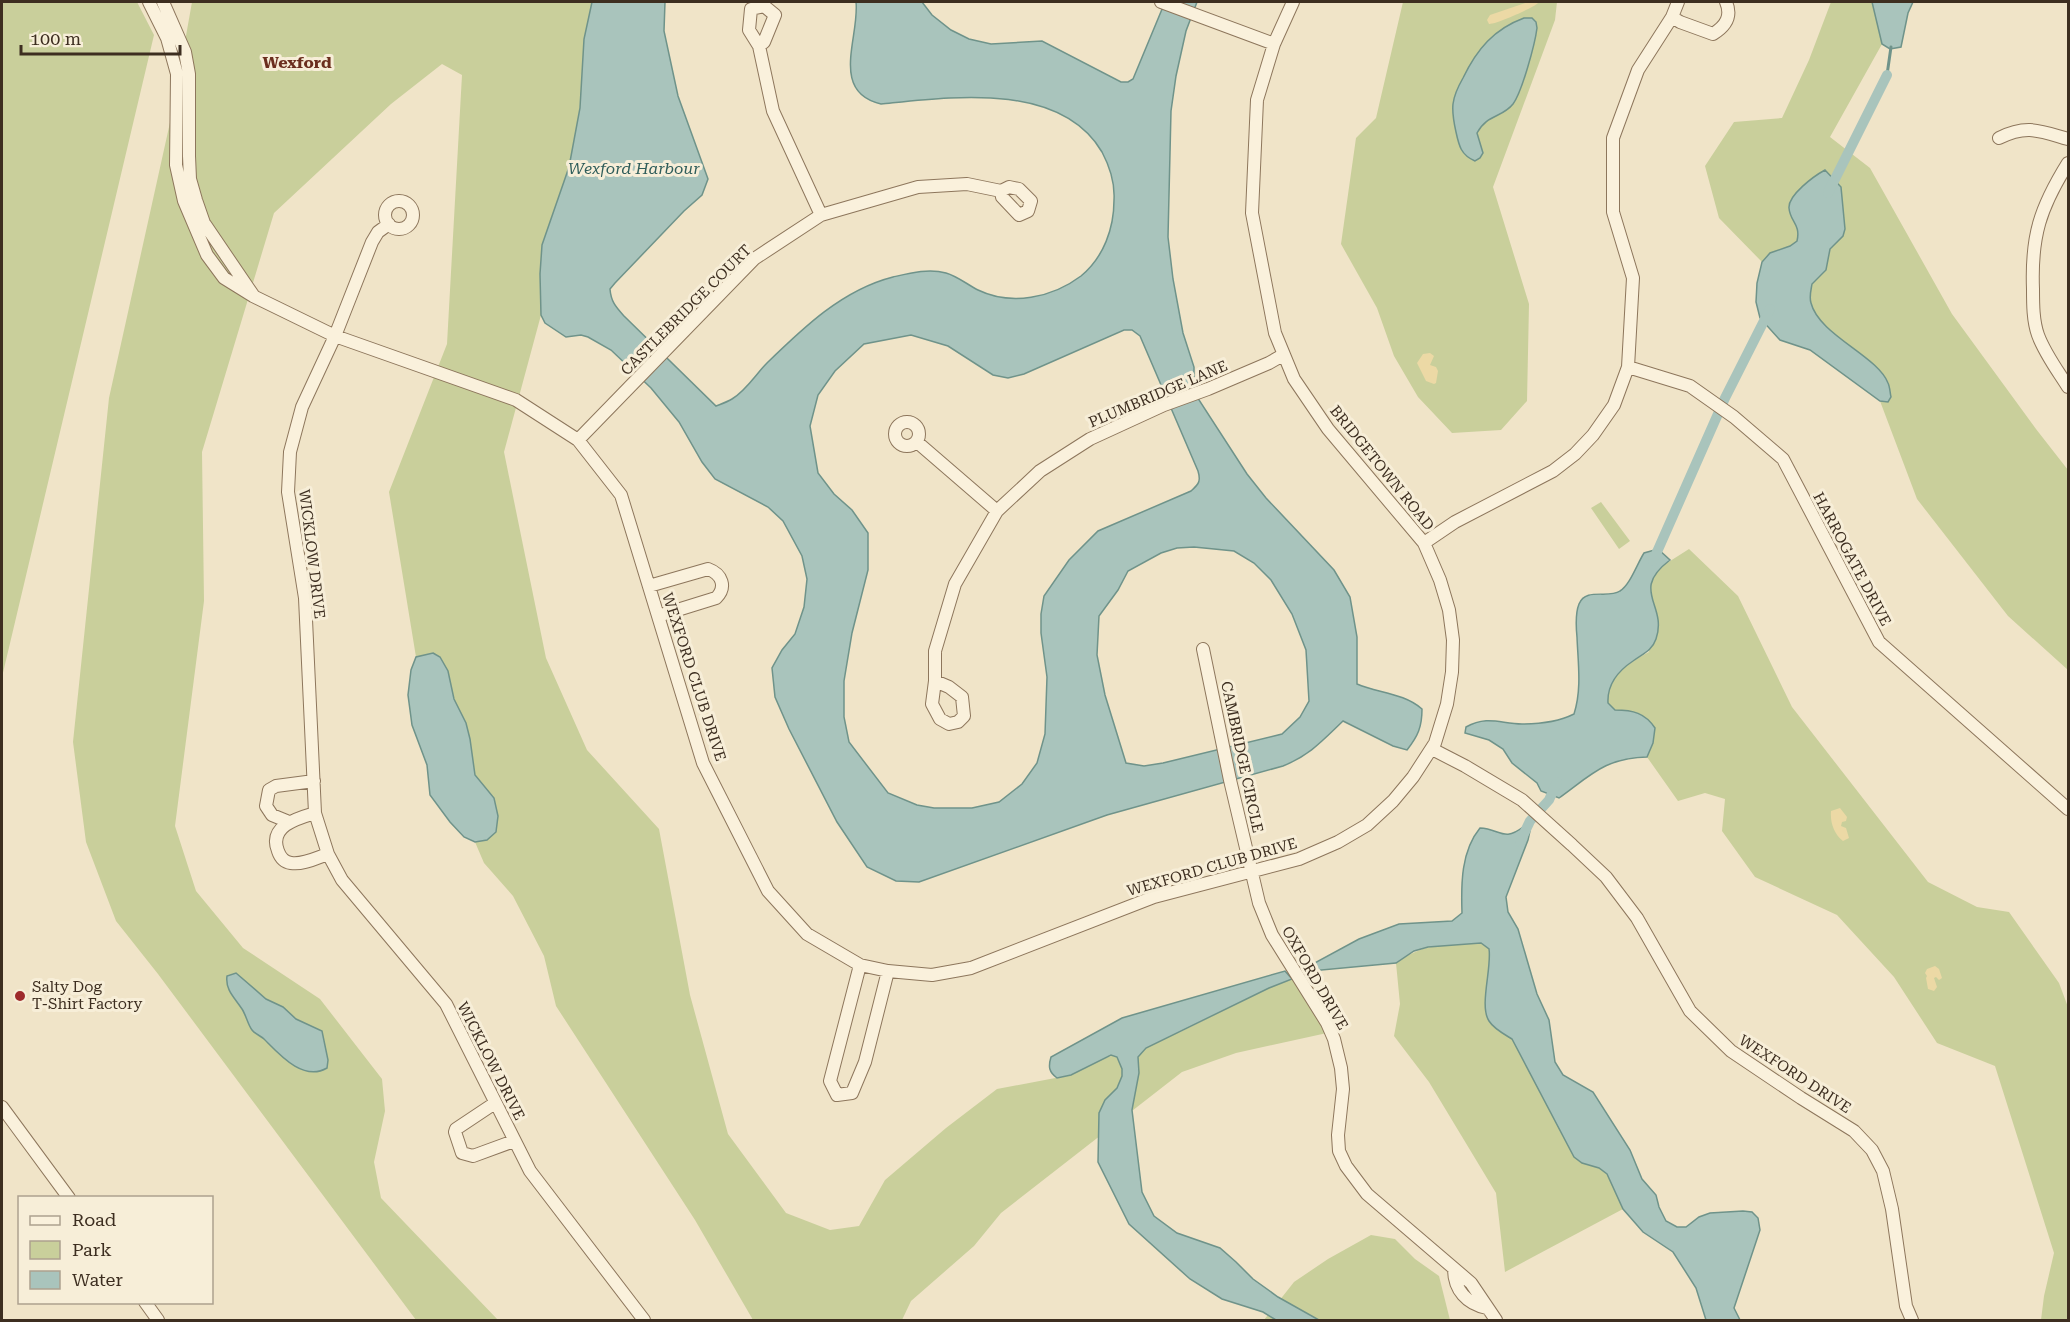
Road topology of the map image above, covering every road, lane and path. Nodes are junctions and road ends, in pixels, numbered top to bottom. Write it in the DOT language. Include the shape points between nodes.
graph roads {
  1 [pos="149,2"];
  2 [pos="162,2"];
  3 [pos="1161,2"];
  4 [pos="1293,2"];
  5 [pos="1678,2"];
  6 [pos="1726,2"];
  7 [pos="1672,17"];
  8 [pos="169,28"];
  9 [pos="1274,44"];
  10 [pos="759,46"];
  11 [pos="1999,138"];
  12 [pos="2068,139"];
  13 [pos="2068,163"];
  14 [pos="1001,191"];
  15 [pos="821,214"];
  16 [pos="389,224"];
  17 [pos="335,336"];
  18 [pos="1283,355"];
  19 [pos="1628,367"];
  20 [pos="2068,387"];
  21 [pos="578,440"];
  22 [pos="917,442"];
  23 [pos="997,511"];
  24 [pos="1424,543"];
  25 [pos="650,586"];
  26 [pos="658,616"];
  27 [pos="1203,649"];
  28 [pos="935,681"];
  29 [pos="1432,749"];
  30 [pos="314,781"];
  31 [pos="2068,809"];
  32 [pos="315,813"];
  33 [pos="289,822"];
  34 [pos="328,854"];
  35 [pos="1252,872"];
  36 [pos="860,965"];
  37 [pos="888,971"];
  38 [pos="495,1103"];
  39 [pos="2,1107"];
  40 [pos="514,1141"];
  41 [pos="68,1196"];
  42 [pos="146,1304"];
  43 [pos="158,1320"];
  44 [pos="644,1320"];
  45 [pos="1496,1320"];
  46 [pos="1912,1320"];
  1 -- 8 [label="street, WEXFORD CLUB DRIVE"];
  2 -- 8 [label="street, WEXFORD CLUB DRIVE"];
  3 -- 9 [label="street"];
  4 -- 9 [label="street, BRIDGETOWN ROAD"];
  5 -- 7 [label="street"];
  6 -- 7 [label="street" via="1729,16 1723,28 1713,34"];
  7 -- 19 [label="street" via="1638,70 1613,138 1613,212 1633,278"];
  8 -- 17 [label="street, WEXFORD CLUB DRIVE" via="185,52 189,74 190,179 210,233 253,296"];
  9 -- 18 [label="street, BRIDGETOWN ROAD" via="1257,100 1252,213 1275,333"];
  10 -- 15 [label="street" via="773,111"];
  11 -- 12 [label="street" via="2029,128"];
  13 -- 20 [label="street" via="2047,197 2039,222 2032,279 2038,334"];
  14 -- 15 [label="street, CASTLEBRIDGE COURT" via="967,184 918,187"];
  15 -- 21 [label="street, CASTLEBRIDGE COURT" via="754,259"];
  16 -- 17 [label="street, WICKLOW DRIVE" via="372,242"];
  17 -- 21 [label="street, WEXFORD CLUB DRIVE" via="516,400"];
  17 -- 30 [label="street, WICKLOW DRIVE" via="302,407 290,452 288,492 305,598"];
  18 -- 23 [label="street, PLUMBRIDGE LANE" via="1090,439 1040,471"];
  18 -- 24 [label="street, BRIDGETOWN ROAD" via="1294,379 1328,429"];
  19 -- 24 [label="street" via="1614,405 1575,454 1553,471 1455,522"];
  19 -- 31 [label="street, HARROGATE DRIVE" via="1690,386 1783,459 1879,642"];
  21 -- 25 [label="street, WEXFORD CLUB DRIVE" via="621,495"];
  22 -- 23 [label="street"];
  23 -- 28 [label="street, PLUMBRIDGE LANE" via="955,584 935,651"];
  24 -- 29 [label="street, BRIDGETOWN ROAD" via="1449,610 1453,640 1447,704"];
  25 -- 26 [label="street, WEXFORD CLUB DRIVE"];
  25 -- 26 [label="street" via="708,569 723,584 716,598"];
  26 -- 36 [label="street, WEXFORD CLUB DRIVE" via="704,763 768,891 807,934"];
  27 -- 35 [label="street, CAMBRIDGE CIRCLE"];
  29 -- 35 [label="street, WEXFORD CLUB DRIVE" via="1393,801 1367,825 1299,859"];
  29 -- 46 [label="street, WEXFORD DRIVE" via="1522,800 1572,845 1606,877 1637,918 1690,1011 1731,1052 1854,1131 1872,1150 1883,1171 1892,1209 1906,1306"];
  30 -- 32 [label="street, WICKLOW DRIVE"];
  30 -- 33 [label="street" via="269,790 266,806 272,814"];
  32 -- 33 [label="street"];
  32 -- 34 [label="street, WICKLOW DRIVE"];
  33 -- 34 [label="street" via="277,837 281,857 301,863"];
  34 -- 38 [label="street, WICKLOW DRIVE" via="342,880 446,1004"];
  35 -- 37 [label="street, WEXFORD CLUB DRIVE" via="1154,897 971,968 932,975"];
  35 -- 45 [label="street, OXFORD DRIVE" via="1272,935 1334,1039 1343,1089 1339,1151 1346,1166 1367,1194 1471,1283"];
  36 -- 37 [label="street, WEXFORD CLUB DRIVE"];
  36 -- 37 [label="street" via="830,1081 837,1095 852,1094 865,1062"];
  38 -- 40 [label="street, WICKLOW DRIVE"];
  38 -- 40 [label="street, WICKLOW DRIVE" via="456,1129 462,1153 473,1156"];
  39 -- 41 [label="street"];
  40 -- 44 [label="street, WICKLOW DRIVE" via="530,1171"];
  42 -- 43 [label="street"];
}
